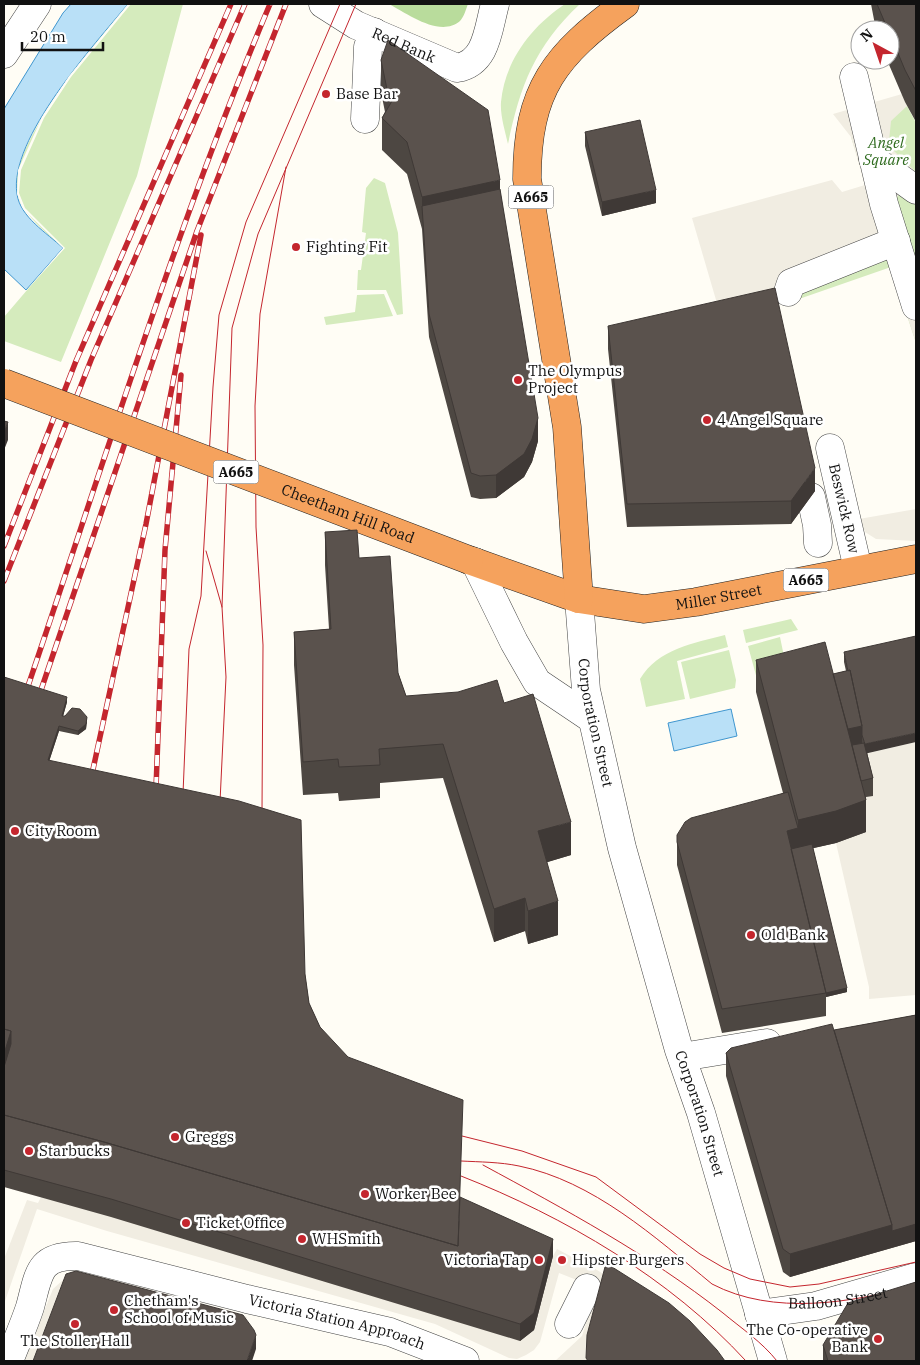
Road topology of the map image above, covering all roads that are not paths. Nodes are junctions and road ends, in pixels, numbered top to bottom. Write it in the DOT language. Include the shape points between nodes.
graph roads {
  1 [pos="37,4"];
  2 [pos="322,4"];
  3 [pos="495,4"];
  4 [pos="625,4"];
  5 [pos="374,32"];
  6 [pos="4,54"];
  7 [pos="854,76"];
  8 [pos="365,118"];
  9 [pos="873,159"];
  10 [pos="916,190"];
  11 [pos="896,241"];
  12 [pos="782,294"];
  13 [pos="915,295"];
  14 [pos="4,383"];
  15 [pos="830,448"];
  16 [pos="810,497"];
  17 [pos="818,543"];
  18 [pos="916,559"];
  19 [pos="472,561"];
  20 [pos="858,569"];
  21 [pos="579,599"];
  22 [pos="592,719"];
  23 [pos="790,1039"];
  24 [pos="682,1057"];
  25 [pos="916,1277"];
  26 [pos="587,1288"];
  27 [pos="760,1314"];
  28 [pos="569,1324"];
  29 [pos="9,1361"];
  30 [pos="465,1361"];
  31 [pos="773,1361"];
  1 -- 6 [label="street"];
  2 -- 5 [label="street, Red Bank"];
  3 -- 5 [label="street, Red Bank" via="483,50 472,63 457,68"];
  4 -- 21 [label="highway, Corporation Street / A665" via="600,22 553,70 541,89 527,147 527,179 568,436"];
  5 -- 8 [label="street" via="368,47"];
  7 -- 9 [label="street"];
  9 -- 10 [label="street"];
  9 -- 11 [label="street"];
  11 -- 12 [label="street"];
  11 -- 13 [label="street"];
  14 -- 19 [label="highway, Cheetham Hill Road / A665, bridge"];
  15 -- 20 [label="street, Beswick Row"];
  16 -- 17 [label="street"];
  18 -- 20 [label="highway, Miller Street / A665"];
  19 -- 21 [label="highway, Cheetham Hill Road"];
  19 -- 22 [label="street" via="537,682"];
  20 -- 21 [label="highway, Miller Street / A665" via="696,602 644,609"];
  21 -- 22 [label="street, Corporation Street" via="583,662"];
  22 -- 24 [label="street, Corporation Street" via="622,848"];
  23 -- 24 [label="street"];
  24 -- 27 [label="street, Corporation Street"];
  25 -- 27 [label="street, Balloon Street" via="816,1306"];
  26 -- 28 [label="street"];
  27 -- 31 [label="street, Corporation Street"];
  29 -- 30 [label="street, Victoria Station Approach" via="40,1270 60,1256 78,1256 390,1332"];
}
